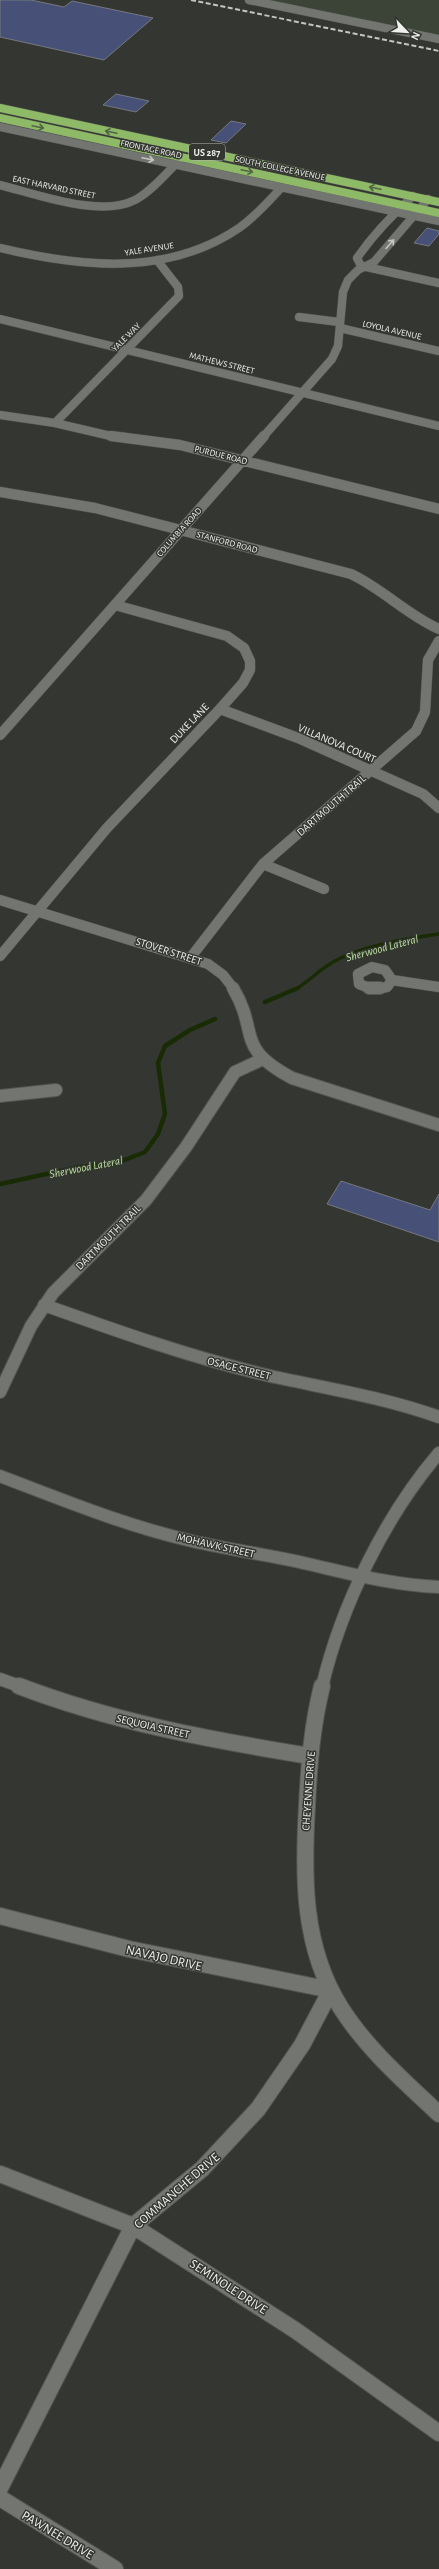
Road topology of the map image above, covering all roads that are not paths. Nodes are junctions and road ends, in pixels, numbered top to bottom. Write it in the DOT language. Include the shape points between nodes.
graph roads {
  1 [pos="249,0"];
  2 [pos="439,38"];
  3 [pos="0,108"];
  4 [pos="0,118"];
  5 [pos="0,127"];
  6 [pos="182,158"];
  7 [pos="247,161"];
  8 [pos="206,163"];
  9 [pos="175,164"];
  10 [pos="0,185"];
  11 [pos="281,188"];
  12 [pos="413,196"];
  13 [pos="428,199"];
  14 [pos="439,202"];
  15 [pos="403,205"];
  16 [pos="422,209"];
  17 [pos="395,211"];
  18 [pos="439,212"];
  19 [pos="416,216"];
  20 [pos="439,221"];
  21 [pos="0,248"];
  22 [pos="157,260"];
  23 [pos="361,266"];
  24 [pos="439,283"];
  25 [pos="299,317"];
  26 [pos="0,319"];
  27 [pos="340,325"];
  28 [pos="128,350"];
  29 [pos="439,351"];
  30 [pos="303,393"];
  31 [pos="0,415"];
  32 [pos="55,423"];
  33 [pos="439,426"];
  34 [pos="243,460"];
  35 [pos="1,494"];
  36 [pos="439,509"];
  37 [pos="181,530"];
  38 [pos="115,605"];
  39 [pos="439,629"];
  40 [pos="439,641"];
  41 [pos="220,709"];
  42 [pos="0,735"];
  43 [pos="370,770"];
  44 [pos="439,808"];
  45 [pos="262,864"];
  46 [pos="324,889"];
  47 [pos="0,900"];
  48 [pos="37,912"];
  49 [pos="0,956"];
  50 [pos="191,957"];
  51 [pos="392,980"];
  52 [pos="439,987"];
  53 [pos="263,1059"];
  54 [pos="56,1090"];
  55 [pos="0,1096"];
  56 [pos="439,1125"];
  57 [pos="44,1305"];
  58 [pos="0,1392"];
  59 [pos="439,1417"];
  60 [pos="439,1453"];
  61 [pos="0,1476"];
  62 [pos="360,1578"];
  63 [pos="439,1587"];
  64 [pos="0,1680"];
  65 [pos="310,1756"];
  66 [pos="0,1916"];
  67 [pos="331,1990"];
  68 [pos="439,2114"];
  69 [pos="0,2174"];
  70 [pos="133,2226"];
  71 [pos="439,2433"];
  72 [pos="0,2488"];
  73 [pos="0,2498"];
  74 [pos="115,2569"];
  1 -- 2 [label="street"];
  7 -- 3 [label="highway, SOUTH COLLEGE AVENUE / US 287, one-way"];
  4 -- 6 [label="highway, SOUTH COLLEGE AVENUE / US 287, one-way"];
  5 -- 9 [label="street, FRONTAGE ROAD, one-way"];
  6 -- 8 [label="highway, SOUTH COLLEGE AVENUE / US 287"];
  6 -- 9 [label="street, EAST HARVARD STREET"];
  7 -- 8 [label="highway"];
  12 -- 7 [label="highway, SOUTH COLLEGE AVENUE / US 287, one-way"];
  8 -- 15 [label="highway, SOUTH COLLEGE AVENUE / US 287, one-way"];
  9 -- 10 [label="street, EAST HARVARD STREET" via="139,198 121,206 94,206"];
  9 -- 11 [label="street, FRONTAGE ROAD"];
  11 -- 17 [label="street, FRONTAGE ROAD"];
  11 -- 22 [label="street, YALE AVENUE" via="247,222 226,236 190,251"];
  12 -- 13 [label="highway, SOUTH COLLEGE AVENUE / US 287"];
  12 -- 15 [label="street"];
  13 -- 14 [label="highway, SOUTH COLLEGE AVENUE / US 287"];
  13 -- 16 [label="street, COLUMBIA ROAD"];
  15 -- 16 [label="highway, SOUTH COLLEGE AVENUE / US 287"];
  15 -- 17 [label="street"];
  16 -- 18 [label="highway, SOUTH COLLEGE AVENUE / US 287"];
  16 -- 19 [label="street, COLUMBIA ROAD"];
  17 -- 19 [label="street, FRONTAGE ROAD"];
  17 -- 23 [label="street" via="357,258"];
  19 -- 20 [label="street, FRONTAGE ROAD"];
  23 -- 19 [label="street, COLUMBIA ROAD, one-way" via="374,262"];
  21 -- 22 [label="street, YALE AVENUE" via="74,263 119,264"];
  22 -- 28 [label="street, YALE WAY" via="178,288 179,296"];
  23 -- 24 [label="street"];
  23 -- 27 [label="street, COLUMBIA ROAD" via="345,286 341,298"];
  25 -- 27 [label="street"];
  26 -- 28 [label="street, MATHEWS STREET"];
  27 -- 29 [label="street, LOYOLA AVENUE"];
  27 -- 30 [label="street, COLUMBIA ROAD" via="341,339 338,351"];
  28 -- 30 [label="street, MATHEWS STREET"];
  28 -- 32 [label="street, YALE WAY"];
  30 -- 33 [label="street, MATHEWS STREET"];
  30 -- 34 [label="street, COLUMBIA ROAD"];
  31 -- 32 [label="street, PURDUE ROAD"];
  32 -- 34 [label="street, PURDUE ROAD" via="122,439 180,445"];
  34 -- 36 [label="street, PURDUE ROAD"];
  34 -- 37 [label="street, COLUMBIA ROAD"];
  35 -- 37 [label="street, STANFORD ROAD" via="95,508"];
  37 -- 38 [label="street, COLUMBIA ROAD"];
  37 -- 39 [label="street, STANFORD ROAD" via="351,574 375,586 413,616"];
  38 -- 41 [label="street, DUKE LANE" via="217,633 244,648 250,661 248,676"];
  38 -- 42 [label="street, COLUMBIA ROAD"];
  40 -- 43 [label="street, DARTMOUTH TRAIL" via="428,660 425,712 422,722 409,738"];
  41 -- 43 [label="street, VILLANOVA COURT" via="298,738"];
  41 -- 48 [label="street, DUKE LANE" via="106,828"];
  43 -- 44 [label="street, VILLANOVA COURT" via="423,794"];
  43 -- 45 [label="street, DARTMOUTH TRAIL"];
  45 -- 46 [label="street"];
  45 -- 50 [label="street, DARTMOUTH TRAIL"];
  47 -- 48 [label="street, STOVER STREET"];
  48 -- 49 [label="street, DUKE LANE"];
  48 -- 50 [label="street, STOVER STREET"];
  50 -- 53 [label="street, STOVER STREET" via="215,968 233,987 240,1001 253,1048"];
  51 -- 52 [label="street"];
  53 -- 56 [label="street, STOVER STREET" via="276,1070 292,1078"];
  53 -- 57 [label="street, DARTMOUTH TRAIL" via="235,1072 161,1180 131,1217 78,1267"];
  54 -- 55 [label="street"];
  57 -- 58 [label="street, DARTMOUTH TRAIL" via="19,1347"];
  57 -- 59 [label="street, OSAGE STREET" via="208,1360 266,1375 377,1397"];
  60 -- 62 [label="street, CHEYENNE DRIVE" via="415,1485"];
  61 -- 62 [label="street, MOHAWK STREET" via="124,1522 192,1541 308,1564"];
  62 -- 63 [label="street, MOHAWK STREET" via="409,1586"];
  62 -- 65 [label="street, CHEYENNE DRIVE" via="343,1616 330,1657 318,1700"];
  64 -- 65 [label="street, SEQUOIA STREET" via="30,1692 116,1718 230,1743"];
  65 -- 67 [label="street, CHEYENNE DRIVE" via="303,1873 305,1904 312,1941"];
  66 -- 67 [label="street, NAVAJO DRIVE" via="129,1949"];
  67 -- 68 [label="street, CHEYENNE DRIVE" via="352,2024 377,2056"];
  67 -- 70 [label="street, COMMANCHE DRIVE" via="302,2045 258,2109 202,2169"];
  69 -- 70 [label="street, SEMINOLE DRIVE"];
  70 -- 71 [label="street, SEMINOLE DRIVE" via="283,2321"];
  70 -- 72 [label="street, COMMANCHE DRIVE"];
  73 -- 74 [label="street, PAWNEE DRIVE"];
}
